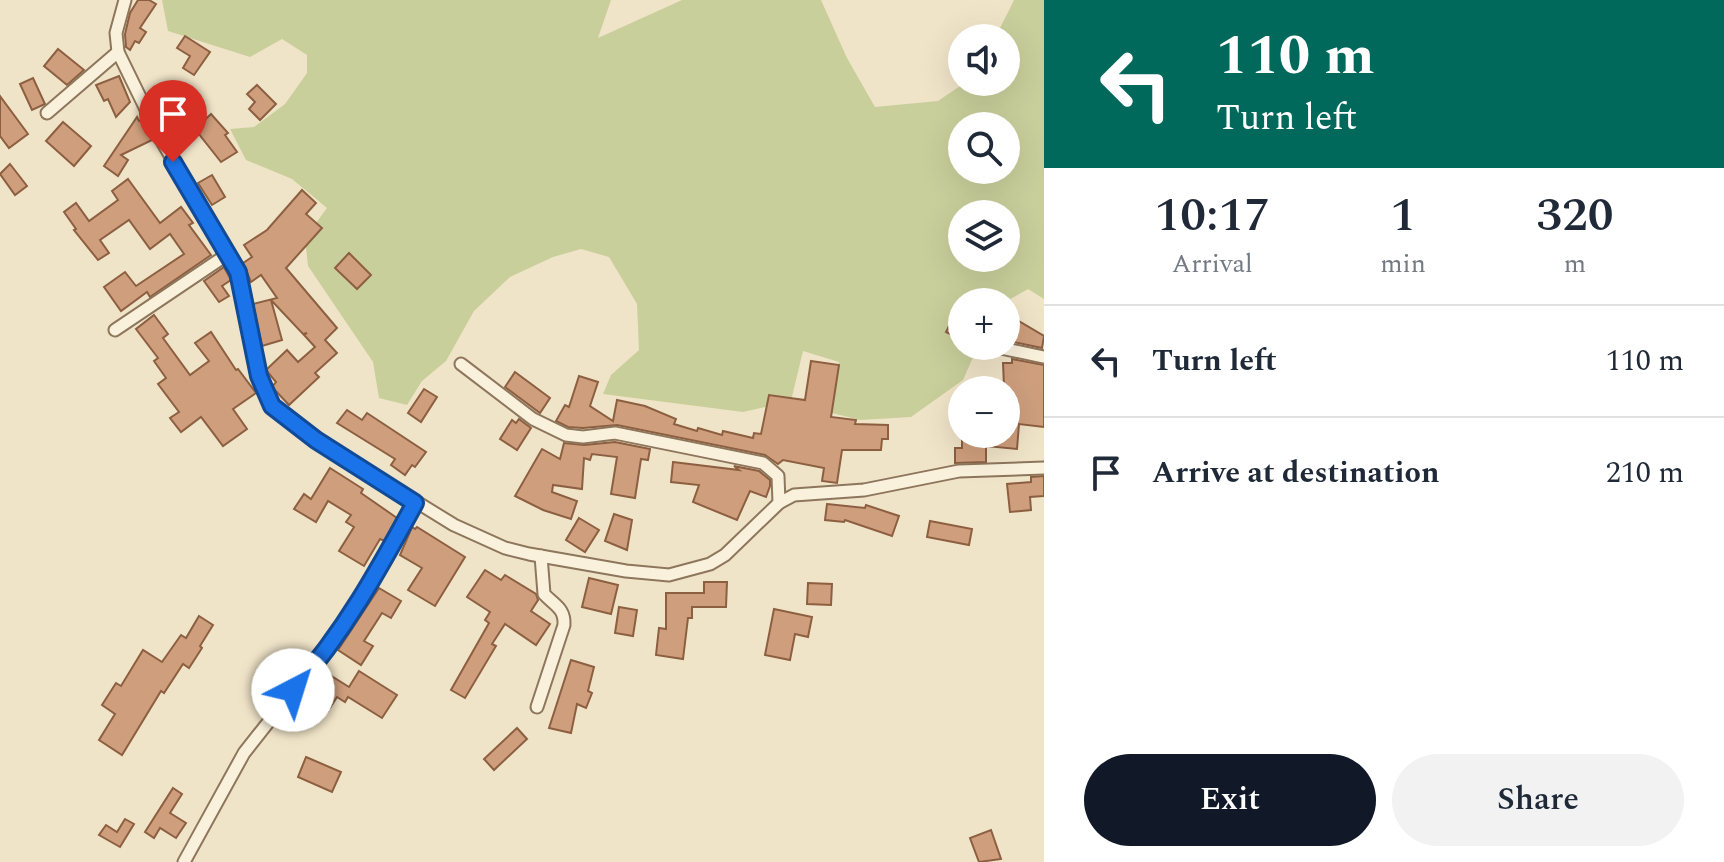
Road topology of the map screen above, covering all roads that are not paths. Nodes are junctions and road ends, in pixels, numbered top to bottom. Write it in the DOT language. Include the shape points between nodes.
graph roads {
  1 [pos="125,0"];
  2 [pos="118,52"];
  3 [pos="47,113"];
  4 [pos="228,254"];
  5 [pos="115,330"];
  6 [pos="1020,352"];
  7 [pos="1044,357"];
  8 [pos="461,364"];
  9 [pos="1044,468"];
  10 [pos="415,503"];
  11 [pos="779,503"];
  12 [pos="541,556"];
  13 [pos="537,707"];
  14 [pos="184,862"];
  1 -- 2 [label="street" via="116,33"];
  2 -- 3 [label="street"];
  2 -- 4 [label="street" via="160,138"];
  4 -- 5 [label="street"];
  4 -- 10 [label="street" via="240,279 259,376 272,406"];
  6 -- 7 [label="street"];
  8 -- 11 [label="street" via="533,419 566,435 615,433 763,463 778,476"];
  9 -- 11 [label="street" via="959,471 864,490 794,495"];
  10 -- 12 [label="street" via="483,539"];
  10 -- 14 [label="street" via="369,589 244,753"];
  11 -- 12 [label="street" via="725,555 691,571 648,574"];
  12 -- 13 [label="street" via="544,594 560,607 564,625"];
}
